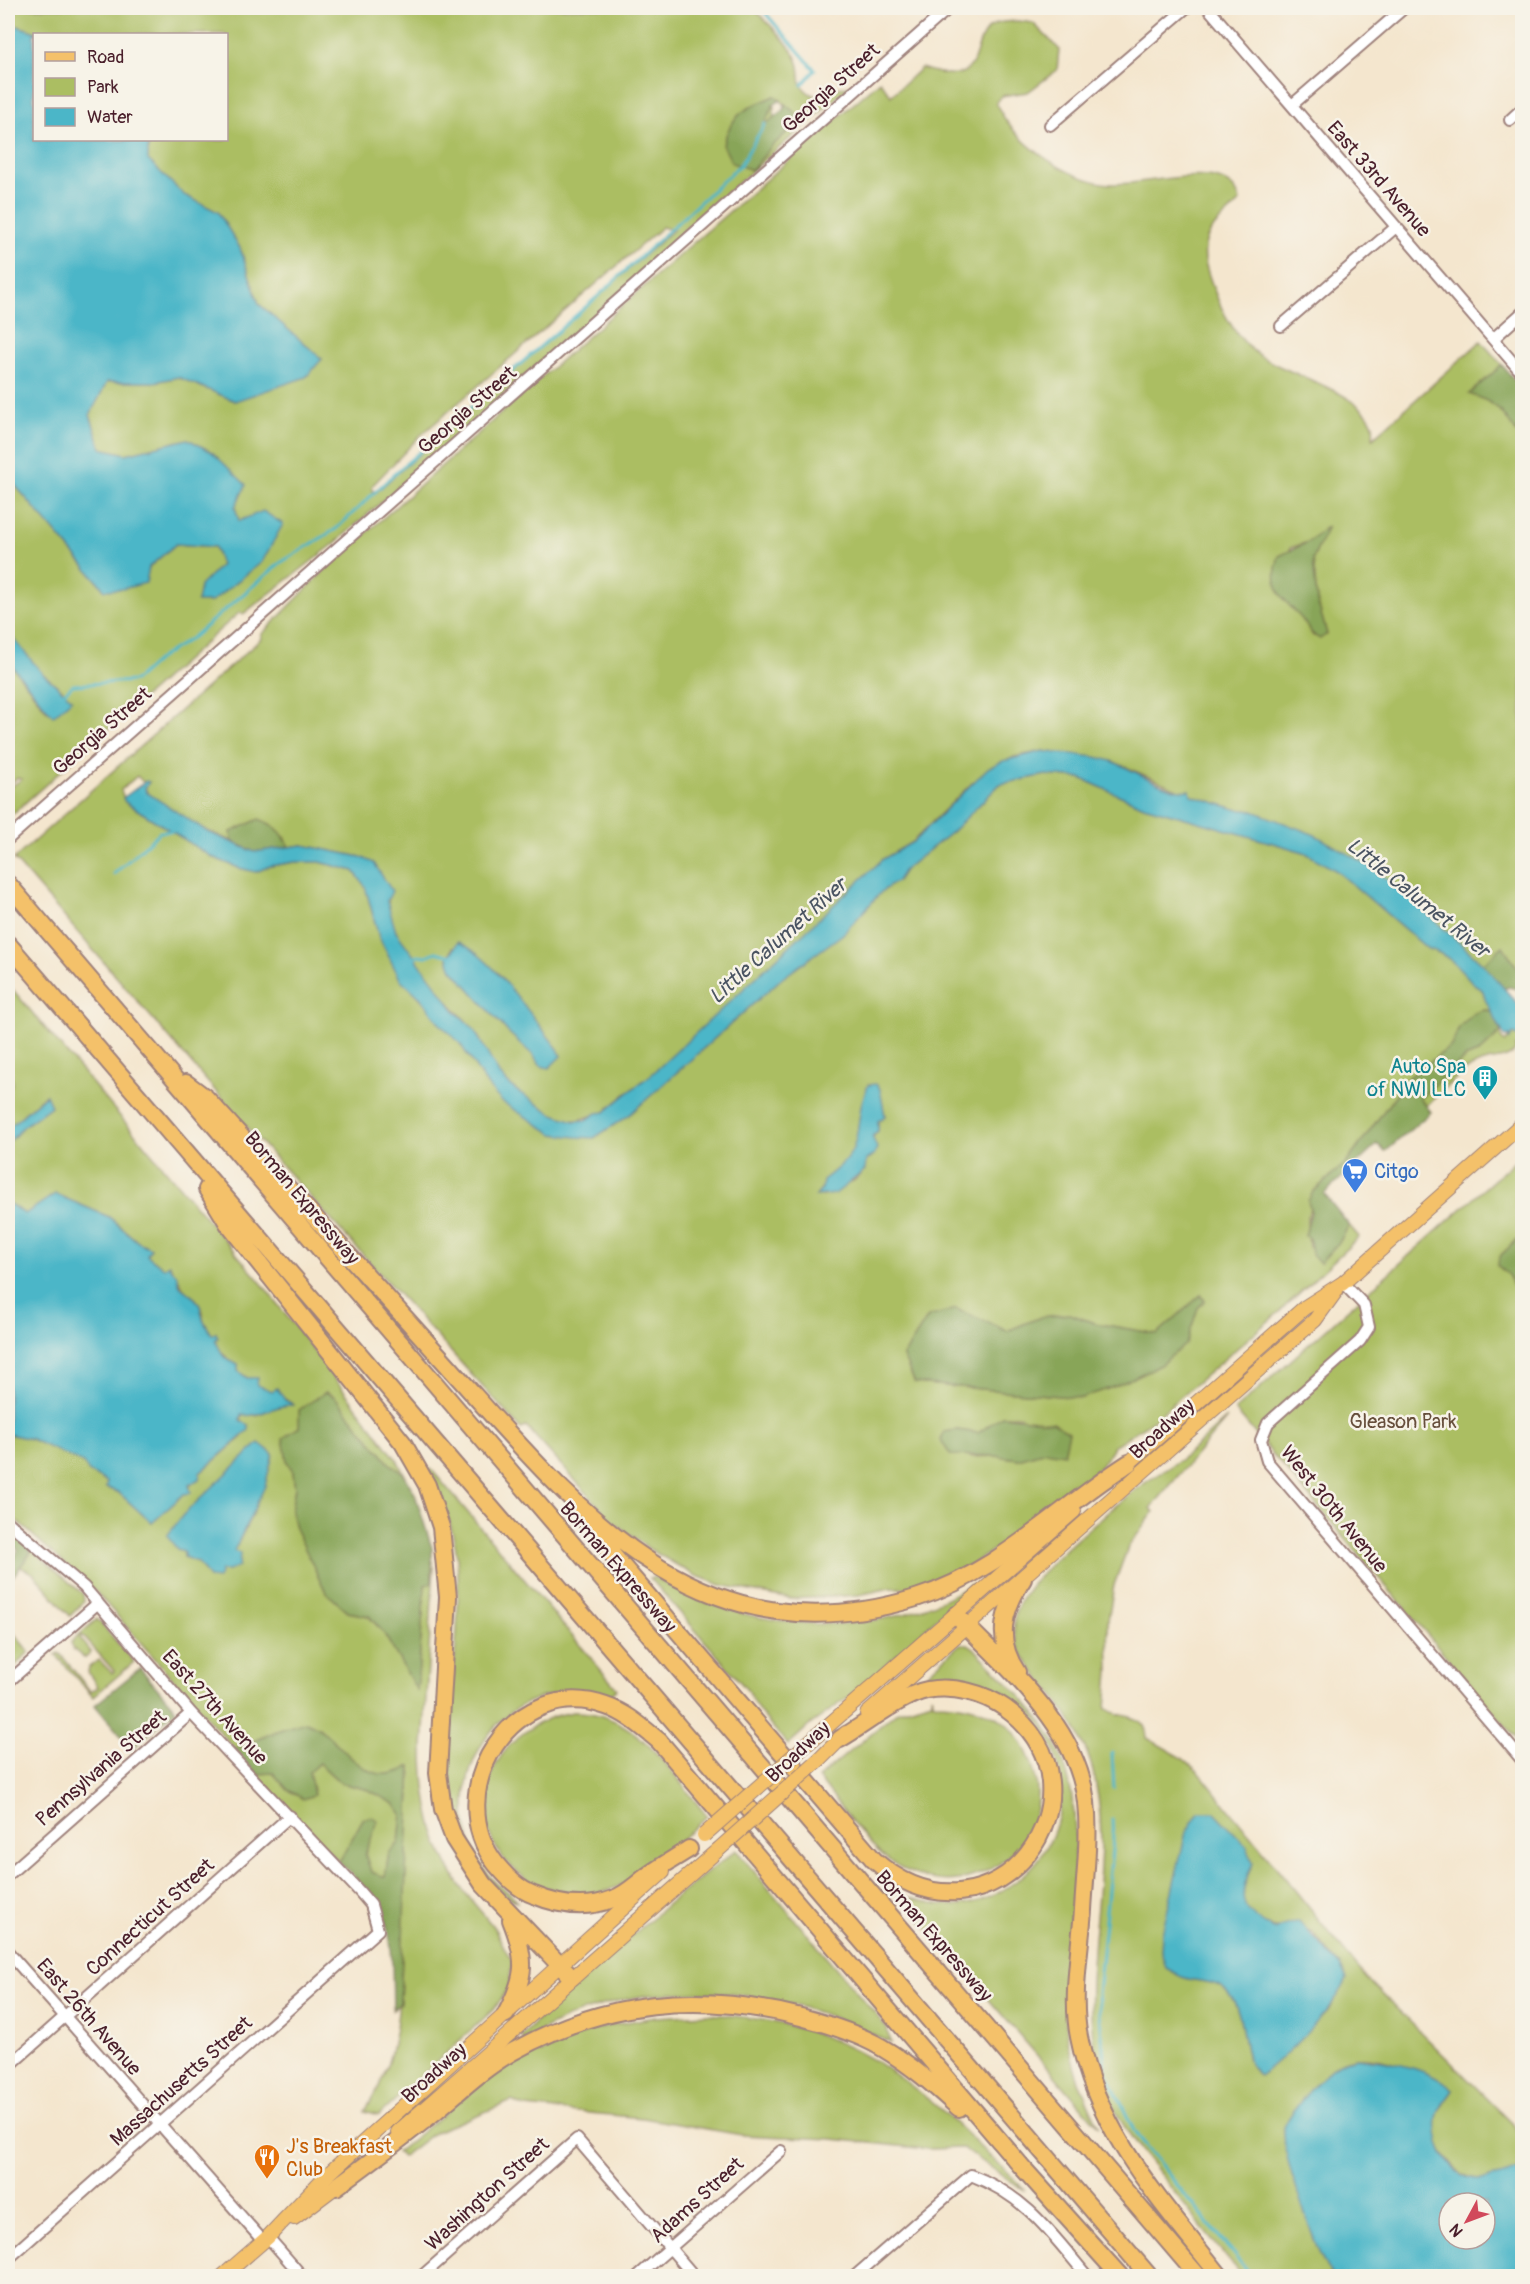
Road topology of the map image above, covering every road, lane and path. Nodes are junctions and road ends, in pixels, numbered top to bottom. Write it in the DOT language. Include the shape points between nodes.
graph roads {
  1 [pos="930,8"];
  2 [pos="949,8"];
  3 [pos="1186,8"];
  4 [pos="1209,8"];
  5 [pos="1404,8"];
  6 [pos="938,17"];
  7 [pos="1292,105"];
  8 [pos="1522,109"];
  9 [pos="1510,120"];
  10 [pos="1050,125"];
  11 [pos="1396,227"];
  12 [pos="1522,313"];
  13 [pos="1281,326"];
  14 [pos="1493,339"];
  15 [pos="1522,373"];
  16 [pos="8,838"];
  17 [pos="8,884"];
  18 [pos="8,944"];
  19 [pos="161,1064"];
  20 [pos="1522,1124"];
  21 [pos="177,1143"];
  22 [pos="1342,1283"];
  23 [pos="530,1458"];
  24 [pos="1129,1463"];
  25 [pos="8,1522"];
  26 [pos="1023,1579"];
  27 [pos="98,1603"];
  28 [pos="961,1620"];
  29 [pos="8,1682"];
  30 [pos="1034,1698"];
  31 [pos="191,1713"];
  32 [pos="840,1739"];
  33 [pos="1522,1760"];
  34 [pos="290,1816"];
  35 [pos="689,1848"];
  36 [pos="8,1875"];
  37 [pos="507,1911"];
  38 [pos="378,1930"];
  39 [pos="8,1952"];
  40 [pos="566,1971"];
  41 [pos="506,2014"];
  42 [pos="65,2017"];
  43 [pos="8,2067"];
  44 [pos="160,2124"];
  45 [pos="781,2151"];
  46 [pos="1022,2168"];
  47 [pos="336,2187"];
  48 [pos="265,2239"];
  49 [pos="670,2248"];
  50 [pos="8,2259"];
  51 [pos="1084,2273"];
  52 [pos="223,2277"];
  53 [pos="302,2277"];
  54 [pos="422,2277"];
  55 [pos="638,2277"];
  56 [pos="694,2277"];
  57 [pos="855,2277"];
  58 [pos="1072,2277"];
  59 [pos="1120,2277"];
  60 [pos="1149,2277"];
  61 [pos="1198,2277"];
  62 [pos="1220,2277"];
  1 -- 6 [label="street"];
  2 -- 6 [label="street, Georgia Street"];
  3 -- 10 [label="street"];
  4 -- 7 [label="street, East 33rd Avenue"];
  5 -- 7 [label="street"];
  6 -- 16 [label="street, Georgia Street"];
  7 -- 11 [label="street, East 33rd Avenue"];
  8 -- 9 [label="street"];
  11 -- 13 [label="street"];
  11 -- 14 [label="street, East 33rd Avenue"];
  12 -- 14 [label="street"];
  14 -- 15 [label="street, East 33rd Avenue"];
  17 -- 19 [label="highway, Borman Expressway"];
  18 -- 21 [label="highway"];
  19 -- 23 [label="highway" via="206,1098"];
  19 -- 61 [label="highway, Borman Expressway"];
  20 -- 22 [label="main road, Broadway"];
  21 -- 37 [label="highway" via="229,1225 403,1443 427,1485 441,1527 448,1602 438,1773 443,1809 468,1864"];
  21 -- 60 [label="highway"];
  22 -- 24 [label="main road, Broadway" via="1304,1308"];
  22 -- 26 [label="main road, Broadway" via="1315,1320"];
  22 -- 33 [label="street, West 30th Avenue" via="1364,1305 1369,1327 1360,1341 1268,1422 1261,1440 1267,1461"];
  23 -- 24 [label="highway" via="592,1519 667,1573 723,1598 762,1608 816,1612 873,1608 954,1584 993,1562 1088,1489"];
  23 -- 32 [label="highway" via="873,1860 893,1877 944,1894 972,1892 1018,1865 1037,1843 1050,1796 1047,1768 1038,1742 1021,1720 998,1703 973,1693 927,1690 901,1700"];
  24 -- 28 [label="main road, Broadway"];
  25 -- 27 [label="street, East 27th Avenue"];
  26 -- 28 [label="main road, Broadway"];
  26 -- 30 [label="highway" via="1010,1599 1002,1627 1013,1666"];
  27 -- 29 [label="street"];
  27 -- 31 [label="street, East 27th Avenue"];
  28 -- 30 [label="highway"];
  28 -- 32 [label="main road, Broadway"];
  28 -- 35 [label="main road, Broadway, bridge" via="807,1744"];
  30 -- 62 [label="highway" via="1076,1764 1086,1800 1087,1844 1076,2001 1079,2035 1091,2083 1106,2121 1130,2158"];
  31 -- 34 [label="street, East 27th Avenue"];
  31 -- 36 [label="street, Pennsylvania Street"];
  32 -- 40 [label="main road, Broadway, bridge" via="718,1850"];
  34 -- 38 [label="street, East 27th Avenue" via="371,1905"];
  34 -- 42 [label="street, Connecticut Street"];
  35 -- 40 [label="main road, Broadway"];
  35 -- 46 [label="highway" via="613,1899 592,1905 546,1900 524,1891 505,1876 488,1853 478,1829 475,1800 479,1775 489,1752 509,1727 553,1703 604,1705 632,1718 659,1740"];
  37 -- 40 [label="highway"];
  37 -- 41 [label="highway" via="524,1961 518,1992"];
  38 -- 44 [label="street, Massachusetts Street"];
  39 -- 42 [label="street, East 26th Avenue"];
  40 -- 41 [label="main road, Broadway"];
  40 -- 47 [label="main road, Broadway"];
  41 -- 48 [label="main road, Broadway" via="325,2177"];
  42 -- 43 [label="street, Connecticut Street"];
  42 -- 44 [label="street, East 26th Avenue"];
  44 -- 48 [label="street, East 26th Avenue"];
  44 -- 50 [label="street, Massachusetts Street"];
  45 -- 49 [label="street, Adams Street"];
  46 -- 47 [label="highway" via="930,2080 880,2046 823,2023 774,2010 725,2002 663,2003 606,2014 557,2030 512,2053"];
  46 -- 59 [label="highway"];
  47 -- 48 [label="main road, Broadway"];
  48 -- 52 [label="main road, Broadway"];
  48 -- 53 [label="street, East 26th Avenue"];
  49 -- 54 [label="street, Washington Street" via="577,2139"];
  49 -- 55 [label="street, Adams Street"];
  49 -- 56 [label="street"];
  51 -- 57 [label="street" via="1006,2191 971,2175"];
  51 -- 58 [label="street"];
}
